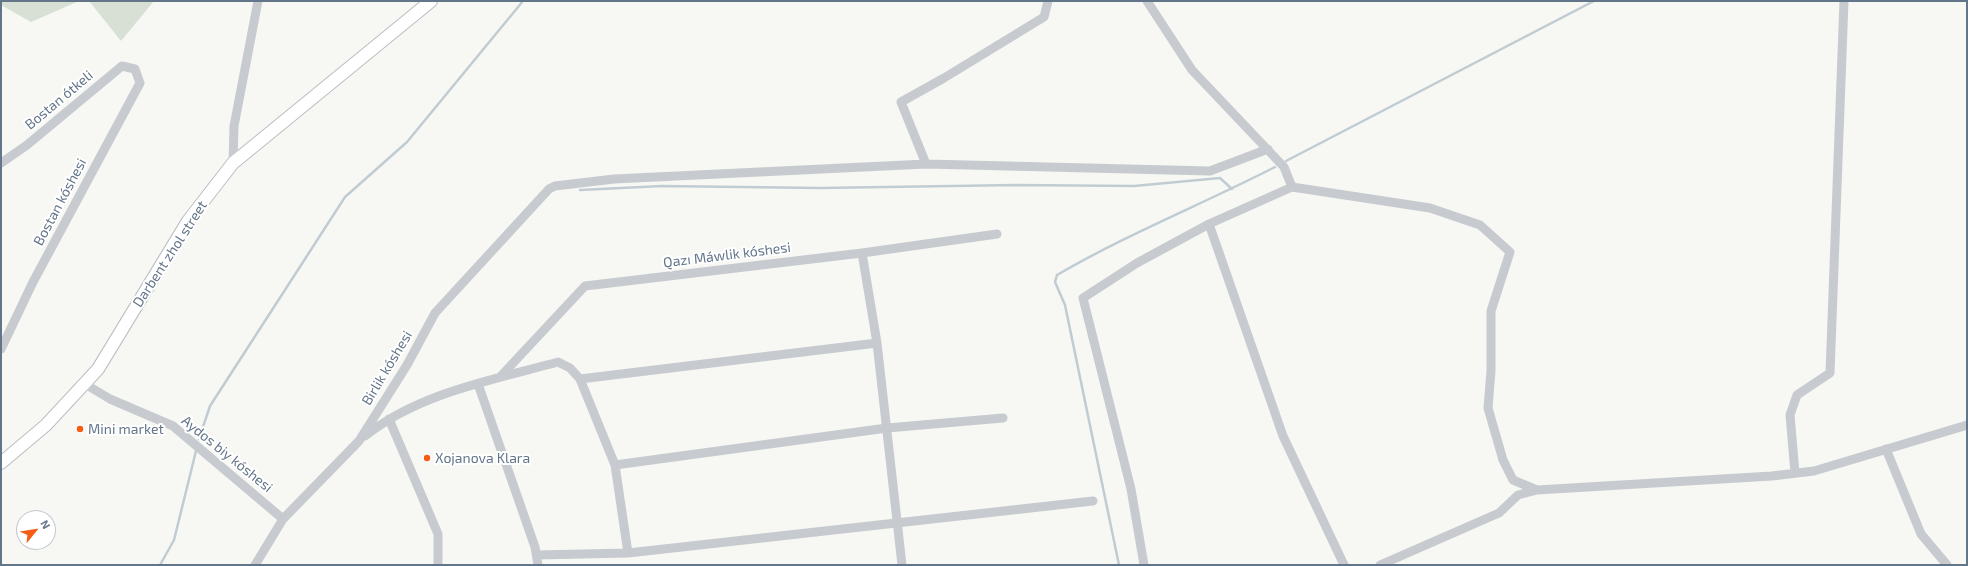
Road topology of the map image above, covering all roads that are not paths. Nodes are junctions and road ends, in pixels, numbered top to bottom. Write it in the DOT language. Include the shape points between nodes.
graph roads {
  1 [pos="258,1"];
  2 [pos="431,1"];
  3 [pos="1048,1"];
  4 [pos="1147,1"];
  5 [pos="1844,1"];
  6 [pos="135,69"];
  7 [pos="1268,149"];
  8 [pos="233,163"];
  9 [pos="1,164"];
  10 [pos="926,164"];
  11 [pos="1292,187"];
  12 [pos="1209,224"];
  13 [pos="998,234"];
  14 [pos="862,253"];
  15 [pos="877,343"];
  16 [pos="1,349"];
  17 [pos="499,378"];
  18 [pos="580,379"];
  19 [pos="85,384"];
  20 [pos="478,384"];
  21 [pos="1003,418"];
  22 [pos="389,419"];
  23 [pos="1967,425"];
  24 [pos="887,428"];
  25 [pos="359,441"];
  26 [pos="1886,449"];
  27 [pos="1,463"];
  28 [pos="615,465"];
  29 [pos="1795,473"];
  30 [pos="1537,490"];
  31 [pos="1092,501"];
  32 [pos="283,518"];
  33 [pos="898,522"];
  34 [pos="628,553"];
  35 [pos="537,555"];
  36 [pos="255,565"];
  37 [pos="438,565"];
  38 [pos="538,565"];
  39 [pos="902,565"];
  40 [pos="1144,565"];
  41 [pos="1344,565"];
  42 [pos="1380,565"];
  43 [pos="1947,565"];
  1 -- 8 [label="street" via="234,126"];
  2 -- 8 [label="main road, Darbent zhol street"];
  3 -- 10 [label="street" via="1044,17 901,102"];
  4 -- 7 [label="street" via="1192,70"];
  5 -- 29 [label="street" via="1830,373 1797,395 1790,415"];
  6 -- 9 [label="street, Bostan ótkeli" via="122,66"];
  6 -- 16 [label="street, Bostan kóshesi" via="140,82 33,282"];
  7 -- 10 [label="street" via="1210,171"];
  7 -- 11 [label="street" via="1284,168"];
  8 -- 19 [label="main road, Darbent zhol street" via="188,221 98,369"];
  10 -- 25 [label="street, Birlik kóshesi" via="614,179 555,186 549,189 435,313 407,365"];
  11 -- 12 [label="street"];
  11 -- 30 [label="street" via="1430,208 1480,225 1510,252 1491,311 1488,408 1503,460 1514,480"];
  12 -- 40 [label="street" via="1137,263 1083,298 1131,489"];
  12 -- 41 [label="street" via="1283,436"];
  13 -- 14 [label="street, Qazı Máwlik kóshesi"];
  14 -- 15 [label="street"];
  14 -- 17 [label="street, Qazı Máwlik kóshesi" via="585,286"];
  15 -- 18 [label="street"];
  15 -- 24 [label="street"];
  17 -- 18 [label="street" via="558,362 570,368"];
  17 -- 20 [label="street"];
  18 -- 28 [label="street"];
  19 -- 27 [label="main road, Darbent zhol street" via="46,425"];
  19 -- 32 [label="street, Aydos biy kóshesi" via="110,399 173,426"];
  20 -- 22 [label="street" via="452,391"];
  20 -- 35 [label="street"];
  21 -- 24 [label="street"];
  22 -- 25 [label="street"];
  22 -- 37 [label="street" via="438,534"];
  23 -- 26 [label="street"];
  24 -- 28 [label="street"];
  24 -- 33 [label="street"];
  25 -- 32 [label="street, Birlik kóshesi"];
  26 -- 29 [label="street" via="1814,471"];
  26 -- 43 [label="street" via="1921,534"];
  28 -- 34 [label="street"];
  29 -- 30 [label="street"];
  30 -- 42 [label="street" via="1518,495 1499,512"];
  31 -- 33 [label="street"];
  32 -- 36 [label="street, Birlik kóshesi"];
  33 -- 34 [label="street"];
  33 -- 39 [label="street"];
  34 -- 35 [label="street"];
  35 -- 38 [label="street"];
}
